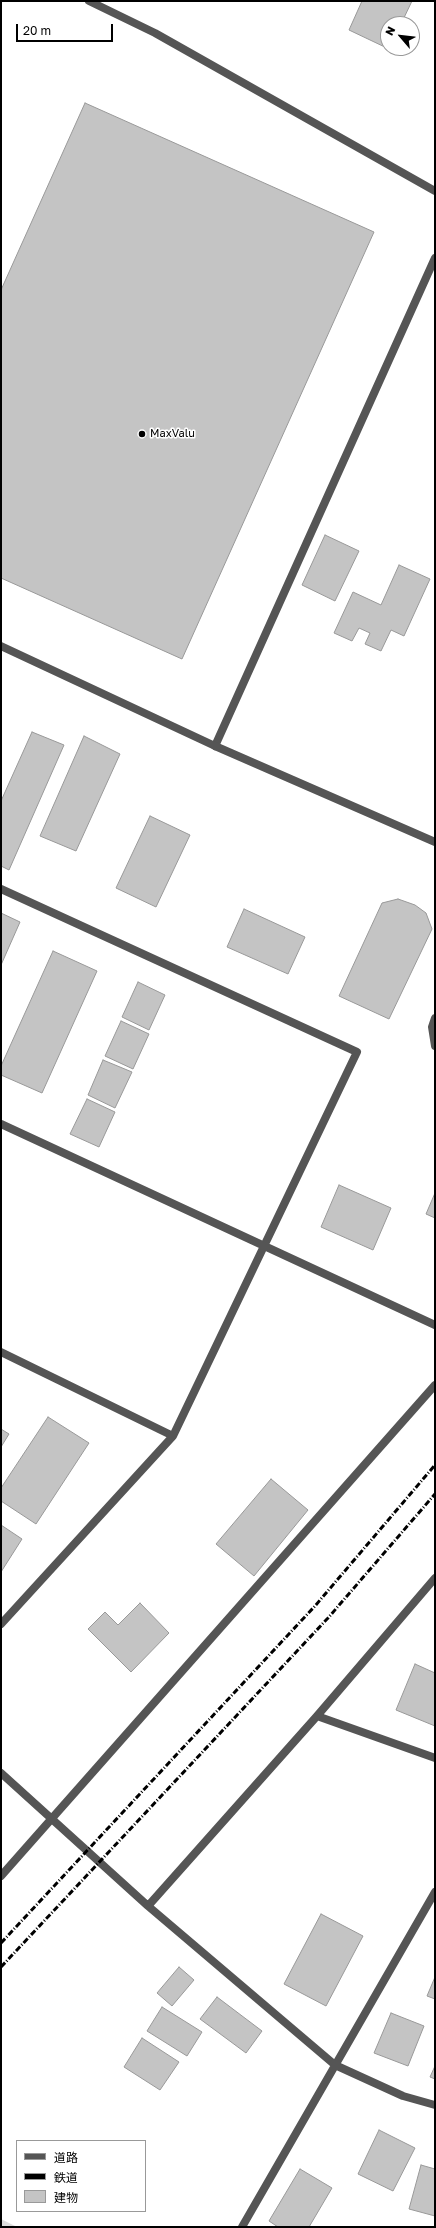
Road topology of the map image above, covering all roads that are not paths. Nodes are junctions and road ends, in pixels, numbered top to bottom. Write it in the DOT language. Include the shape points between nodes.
graph roads {
  1 [pos="89,1"];
  2 [pos="435,191"];
  3 [pos="435,258"];
  4 [pos="1,646"];
  5 [pos="215,746"];
  6 [pos="435,842"];
  7 [pos="1,889"];
  8 [pos="435,1018"];
  9 [pos="435,1046"];
  10 [pos="1,1124"];
  11 [pos="265,1244"];
  12 [pos="435,1324"];
  13 [pos="1,1352"];
  14 [pos="435,1385"];
  15 [pos="173,1436"];
  16 [pos="435,1578"];
  17 [pos="1,1624"];
  18 [pos="317,1716"];
  19 [pos="435,1758"];
  20 [pos="1,1774"];
  21 [pos="50,1819"];
  22 [pos="1,1876"];
  23 [pos="435,1892"];
  24 [pos="148,1906"];
  25 [pos="335,2065"];
  26 [pos="435,2105"];
  27 [pos="242,2227"];
  1 -- 2 [label="street" via="155,33"];
  3 -- 5 [label="street"];
  4 -- 5 [label="street"];
  5 -- 6 [label="street"];
  7 -- 11 [label="street" via="357,1052"];
  8 -- 9 [label="street" via="432,1027"];
  10 -- 11 [label="street"];
  11 -- 12 [label="street"];
  11 -- 15 [label="street"];
  13 -- 15 [label="street"];
  14 -- 21 [label="street"];
  15 -- 17 [label="street"];
  16 -- 18 [label="street"];
  18 -- 19 [label="street"];
  18 -- 24 [label="street"];
  20 -- 21 [label="street"];
  21 -- 22 [label="street"];
  21 -- 24 [label="street"];
  23 -- 25 [label="street"];
  24 -- 25 [label="street"];
  25 -- 26 [label="street" via="403,2096"];
  25 -- 27 [label="street"];
}
